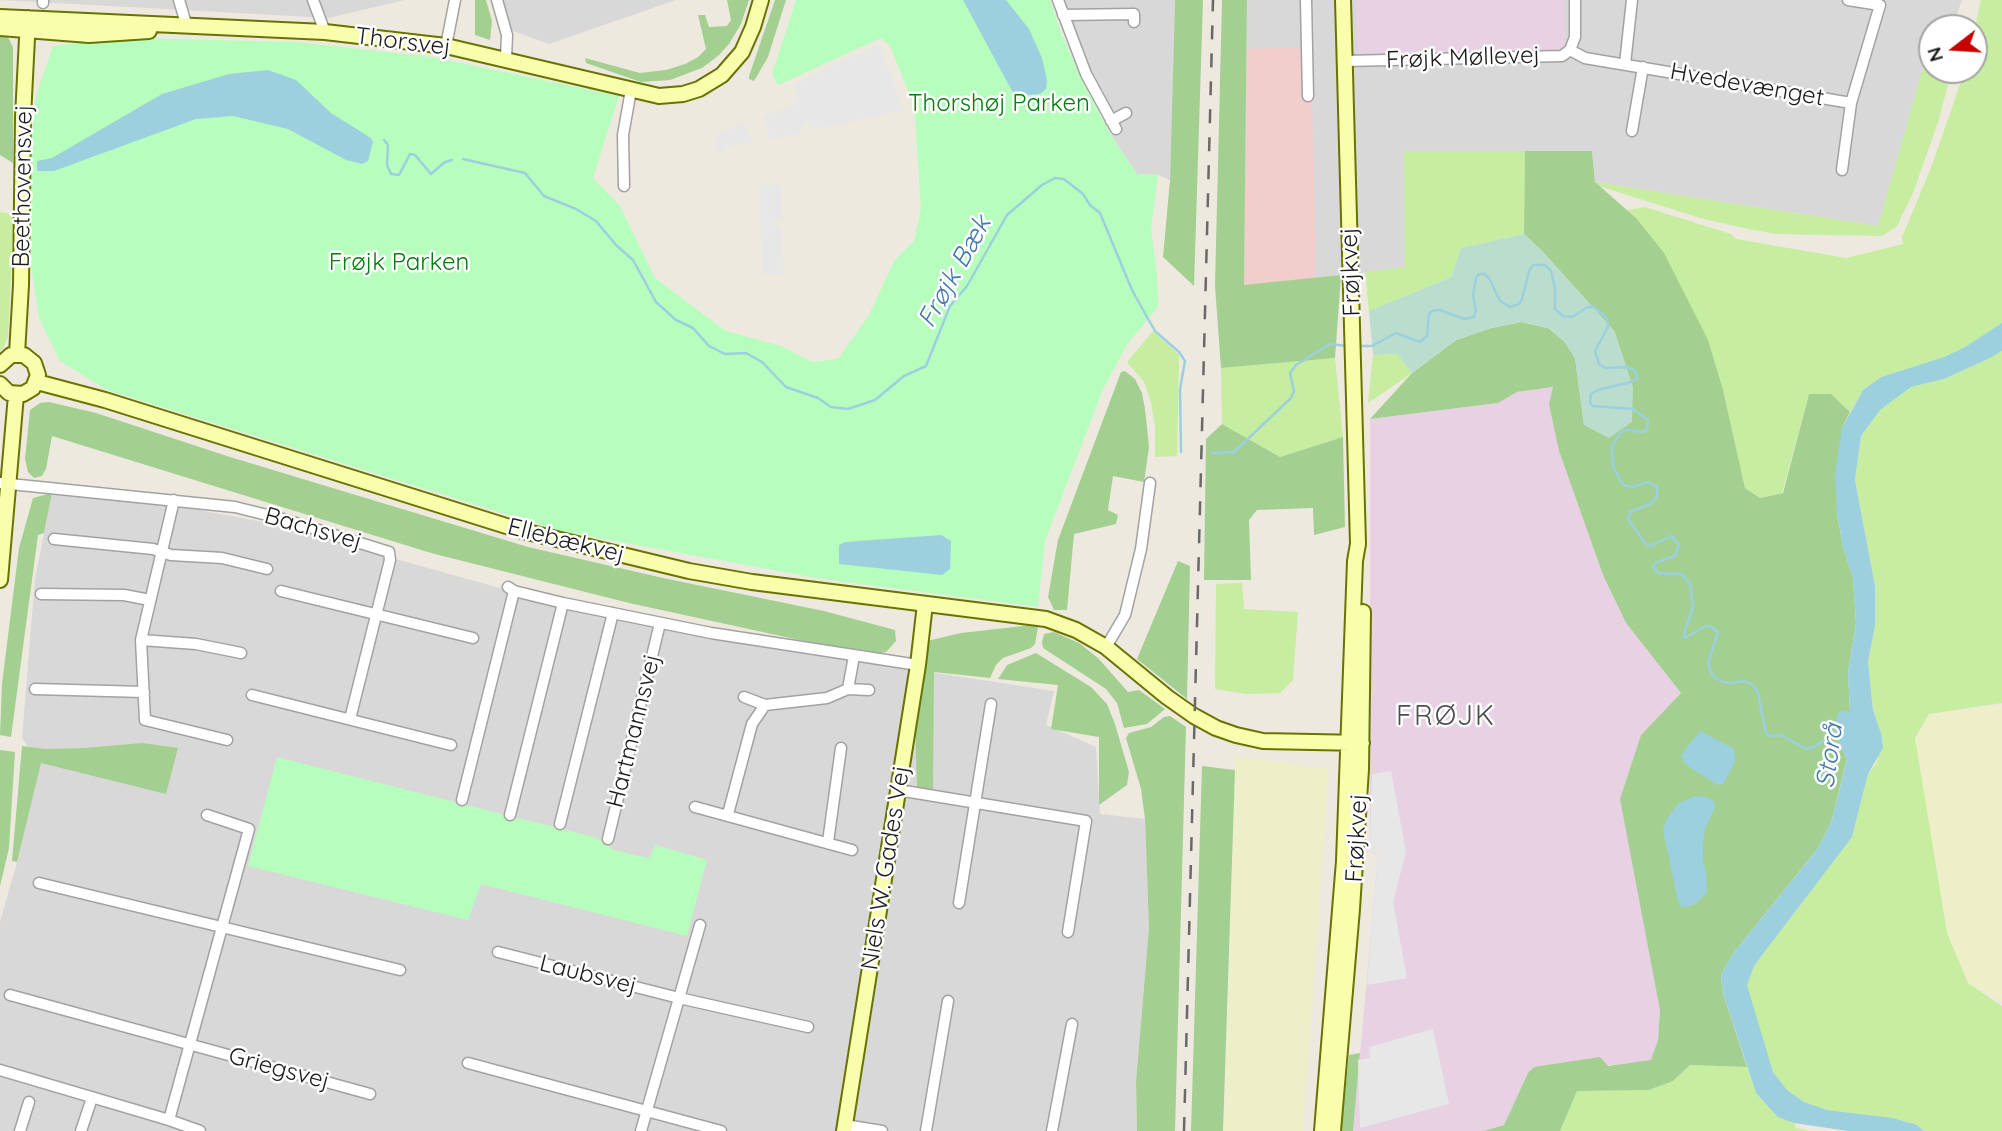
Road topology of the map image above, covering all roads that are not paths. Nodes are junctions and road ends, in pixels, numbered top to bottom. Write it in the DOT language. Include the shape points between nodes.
graph roads {
  1 [pos="179,0"];
  2 [pos="313,0"];
  3 [pos="455,0"];
  4 [pos="497,0"];
  5 [pos="761,0"];
  6 [pos="1058,0"];
  7 [pos="1306,0"];
  8 [pos="1343,0"];
  9 [pos="1574,0"];
  10 [pos="1632,0"];
  11 [pos="1848,0"];
  12 [pos="1063,15"];
  13 [pos="0,16"];
  14 [pos="1135,22"];
  15 [pos="28,24"];
  16 [pos="187,27"];
  17 [pos="0,28"];
  18 [pos="325,32"];
  19 [pos="446,46"];
  20 [pos="1570,50"];
  21 [pos="506,58"];
  22 [pos="1345,61"];
  23 [pos="1625,64"];
  24 [pos="1643,67"];
  25 [pos="631,90"];
  26 [pos="1308,96"];
  27 [pos="1851,103"];
  28 [pos="1126,113"];
  29 [pos="1632,131"];
  30 [pos="1842,170"];
  31 [pos="624,186"];
  32 [pos="17,354"];
  33 [pos="0,365"];
  34 [pos="37,382"];
  35 [pos="0,384"];
  36 [pos="16,395"];
  37 [pos="5,483"];
  38 [pos="1150,483"];
  39 [pos="174,500"];
  40 [pos="54,539"];
  41 [pos="162,553"];
  42 [pos="267,569"];
  43 [pos="0,580"];
  44 [pos="281,591"];
  45 [pos="41,594"];
  46 [pos="150,600"];
  47 [pos="563,603"];
  48 [pos="925,604"];
  49 [pos="613,613"];
  50 [pos="377,614"];
  51 [pos="660,623"];
  52 [pos="473,638"];
  53 [pos="141,640"];
  54 [pos="1106,647"];
  55 [pos="241,653"];
  56 [pos="854,656"];
  57 [pos="918,665"];
  58 [pos="35,689"];
  59 [pos="848,690"];
  60 [pos="869,690"];
  61 [pos="144,692"];
  62 [pos="252,695"];
  63 [pos="744,698"];
  64 [pos="991,704"];
  65 [pos="765,705"];
  66 [pos="350,719"];
  67 [pos="227,740"];
  68 [pos="1355,743"];
  69 [pos="451,745"];
  70 [pos="841,748"];
  71 [pos="898,790"];
  72 [pos="462,800"];
  73 [pos="975,803"];
  74 [pos="695,807"];
  75 [pos="728,814"];
  76 [pos="207,815"];
  77 [pos="510,815"];
  78 [pos="560,824"];
  79 [pos="608,839"];
  80 [pos="828,842"];
  81 [pos="852,850"];
  82 [pos="39,883"];
  83 [pos="959,903"];
  84 [pos="700,925"];
  85 [pos="222,927"];
  86 [pos="1068,932"];
  87 [pos="498,952"];
  88 [pos="400,970"];
  89 [pos="10,995"];
  90 [pos="679,998"];
  91 [pos="948,1001"];
  92 [pos="1072,1024"];
  93 [pos="808,1027"];
  94 [pos="188,1044"];
  95 [pos="468,1063"];
  96 [pos="0,1070"];
  97 [pos="370,1094"];
  98 [pos="92,1098"];
  99 [pos="29,1102"];
  100 [pos="646,1112"];
  101 [pos="169,1120"];
  102 [pos="845,1128"];
  103 [pos="20,1131"];
  104 [pos="81,1131"];
  105 [pos="200,1131"];
  106 [pos="641,1131"];
  107 [pos="721,1131"];
  108 [pos="882,1131"];
  109 [pos="926,1131"];
  110 [pos="1052,1131"];
  111 [pos="1322,1131"];
  112 [pos="1333,1131"];
  1 -- 16 [label="street"];
  2 -- 18 [label="street"];
  3 -- 19 [label="street"];
  4 -- 21 [label="street" via="508,34"];
  5 -- 25 [label="street, Thorsvej" via="741,52 722,75 682,94 659,96"];
  6 -- 12 [label="street"];
  7 -- 26 [label="street"];
  8 -- 22 [label="street, Frøjkvej"];
  9 -- 20 [label="street, Frøjk Møllevej" via="1575,37"];
  10 -- 23 [label="street"];
  11 -- 27 [label="street, Hvedevænget" via="1880,5"];
  12 -- 14 [label="street" via="1134,13"];
  12 -- 28 [label="street" via="1113,125"];
  13 -- 15 [label="street, Thorsvej"];
  15 -- 16 [label="street, Thorsvej"];
  15 -- 17 [label="street, Thorsvej"];
  15 -- 32 [label="street, Beethovensvej"];
  16 -- 18 [label="street, Thorsvej"];
  18 -- 19 [label="street, Thorsvej"];
  19 -- 21 [label="street, Thorsvej"];
  20 -- 22 [label="street, Frøjk Møllevej" via="1562,56"];
  20 -- 23 [label="street, Hvedevænget" via="1584,58"];
  21 -- 25 [label="street, Thorsvej"];
  22 -- 68 [label="street, Frøjkvej" via="1358,544"];
  23 -- 24 [label="street, Hvedevænget"];
  24 -- 27 [label="street, Hvedevænget"];
  24 -- 29 [label="street, Hvedevænget"];
  25 -- 31 [label="street" via="623,135"];
  27 -- 30 [label="street, Hvedevænget"];
  32 -- 33 [label="street"];
  32 -- 34 [label="street" via="34,363"];
  34 -- 36 [label="street" via="29,392"];
  34 -- 48 [label="street, Ellebækvej" via="519,530 688,571"];
  35 -- 36 [label="street"];
  36 -- 37 [label="street"];
  37 -- 39 [label="street, Bachsvej"];
  37 -- 43 [label="street"];
  38 -- 54 [label="street" via="1141,550 1125,615"];
  39 -- 41 [label="street"];
  39 -- 50 [label="street, Bachsvej" via="247,510 389,552"];
  40 -- 41 [label="street"];
  41 -- 42 [label="street" via="222,558"];
  41 -- 46 [label="street"];
  44 -- 50 [label="street"];
  45 -- 46 [label="street" via="124,595"];
  46 -- 53 [label="street"];
  47 -- 49 [label="street, Hartmannsvej"];
  47 -- 72 [label="street, Hartmannsvej" via="511,589"];
  47 -- 77 [label="street"];
  48 -- 54 [label="street, Ellebækvej" via="1046,619"];
  48 -- 57 [label="street, Niels W. Gades Vej"];
  49 -- 51 [label="street, Hartmannsvej"];
  49 -- 78 [label="street, Hartmannsvej"];
  50 -- 52 [label="street"];
  50 -- 66 [label="street, Bachsvej"];
  51 -- 56 [label="street, Hartmannsvej"];
  51 -- 79 [label="street, Hartmannsvej"];
  53 -- 55 [label="street"];
  53 -- 61 [label="street"];
  54 -- 68 [label="street, Ellebækvej" via="1178,705 1236,736"];
  56 -- 57 [label="street, Hartmannsvej"];
  56 -- 59 [label="street"];
  57 -- 71 [label="street, Niels W. Gades Vej"];
  58 -- 61 [label="street"];
  59 -- 60 [label="street"];
  59 -- 65 [label="street" via="827,698"];
  61 -- 67 [label="street" via="145,720"];
  62 -- 66 [label="street"];
  63 -- 65 [label="street"];
  64 -- 73 [label="street"];
  65 -- 75 [label="street" via="752,724"];
  66 -- 69 [label="street"];
  68 -- 111 [label="street, Frøjkvej"];
  68 -- 112 [label="street, Frøjkvej" via="1352,909"];
  70 -- 80 [label="street"];
  71 -- 73 [label="street"];
  71 -- 102 [label="street, Niels W. Gades Vej"];
  73 -- 83 [label="street"];
  73 -- 86 [label="street" via="1086,821"];
  74 -- 75 [label="street"];
  75 -- 80 [label="street"];
  76 -- 85 [label="street" via="249,829"];
  80 -- 81 [label="street"];
  82 -- 85 [label="street"];
  84 -- 90 [label="street"];
  85 -- 88 [label="street"];
  85 -- 94 [label="street"];
  87 -- 90 [label="street, Laubsvej"];
  89 -- 94 [label="street, Griegsvej"];
  90 -- 93 [label="street, Laubsvej"];
  90 -- 100 [label="street"];
  91 -- 109 [label="street"];
  92 -- 110 [label="street"];
  94 -- 97 [label="street, Griegsvej"];
  94 -- 101 [label="street"];
  95 -- 100 [label="street"];
  96 -- 98 [label="street"];
  98 -- 101 [label="street"];
  98 -- 104 [label="street"];
  99 -- 103 [label="street"];
  100 -- 106 [label="street"];
  100 -- 107 [label="street"];
  101 -- 105 [label="street"];
  102 -- 108 [label="street"];
}
